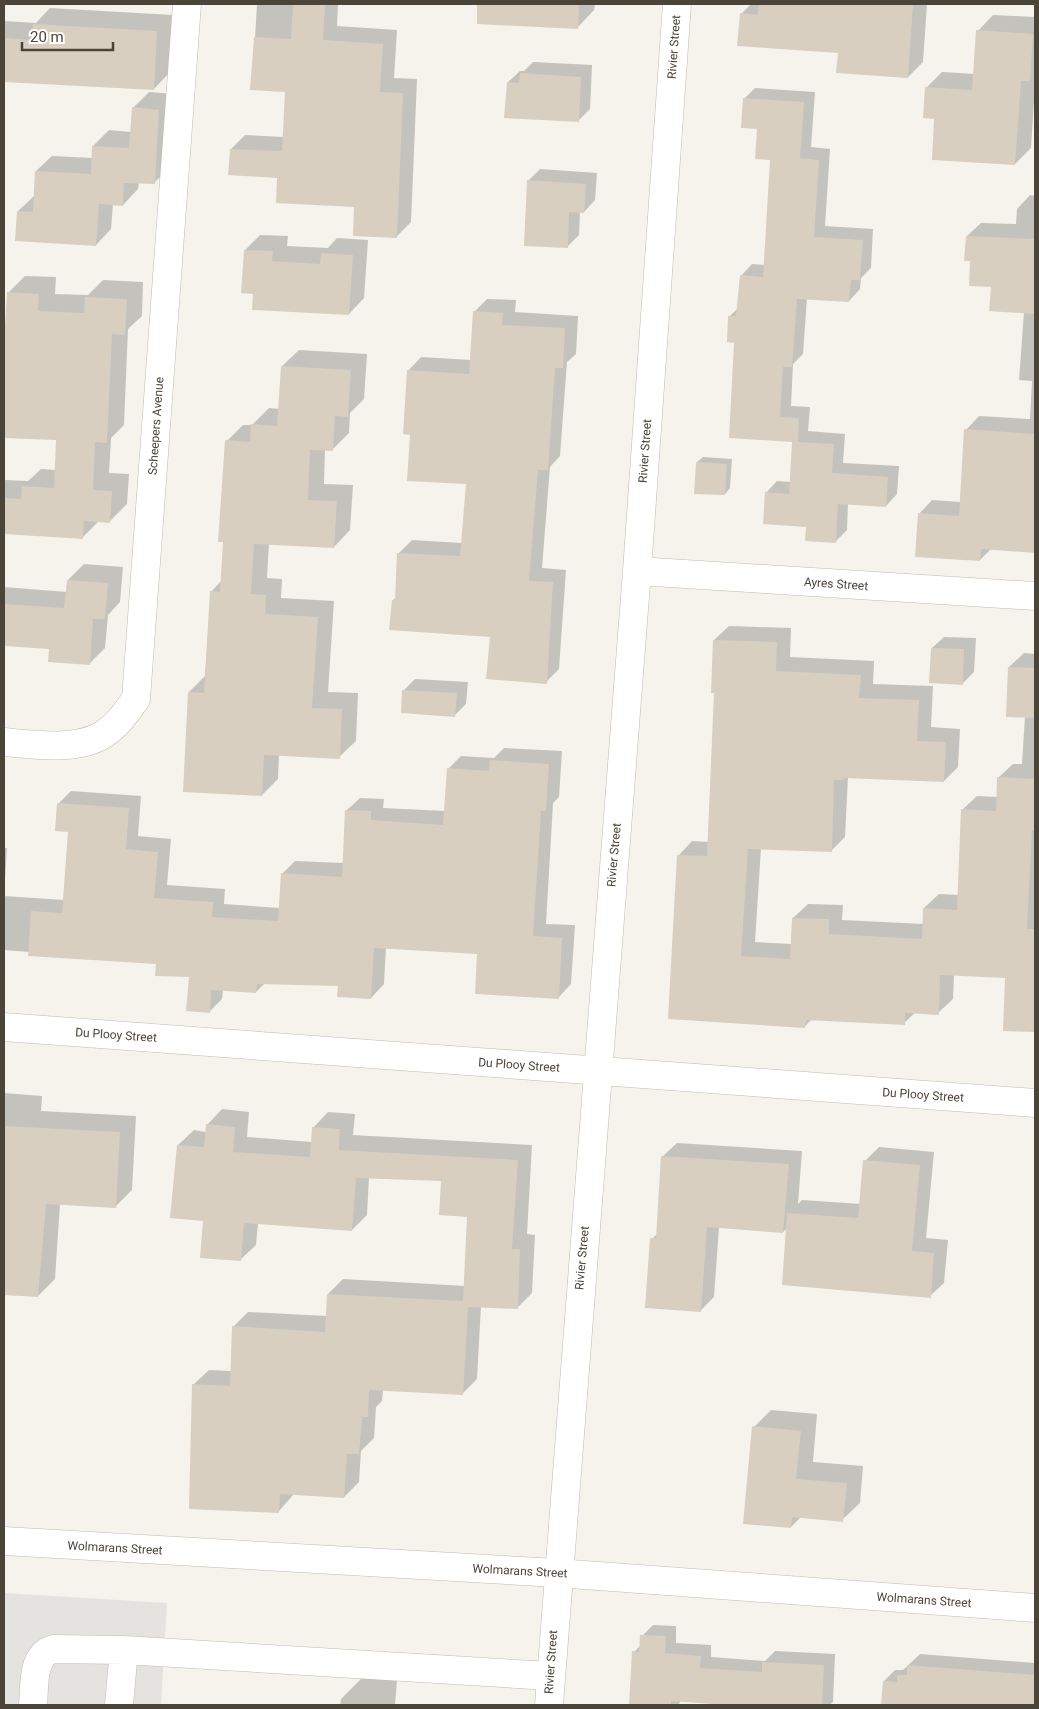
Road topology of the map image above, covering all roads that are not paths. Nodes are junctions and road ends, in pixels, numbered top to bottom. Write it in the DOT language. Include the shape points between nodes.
graph roads {
  1 [pos="187,4"];
  2 [pos="677,4"];
  3 [pos="637,571"];
  4 [pos="1035,596"];
  5 [pos="4,742"];
  6 [pos="4,1027"];
  7 [pos="597,1071"];
  8 [pos="1035,1103"];
  9 [pos="4,1541"];
  10 [pos="557,1573"];
  11 [pos="1035,1608"];
  12 [pos="124,1650"];
  13 [pos="550,1676"];
  14 [pos="33,1705"];
  15 [pos="119,1705"];
  16 [pos="548,1705"];
  1 -- 5 [label="street, Scheepers Avenue" via="136,699 120,721 104,734 79,743"];
  2 -- 3 [label="street, Rivier Street"];
  3 -- 4 [label="street, Ayres Street"];
  3 -- 7 [label="street, Rivier Street"];
  6 -- 7 [label="street, Du Plooy Street"];
  7 -- 8 [label="street, Du Plooy Street"];
  7 -- 10 [label="street, Rivier Street"];
  9 -- 10 [label="street, Wolmarans Street"];
  10 -- 11 [label="street, Wolmarans Street"];
  10 -- 13 [label="street, Rivier Street"];
  12 -- 13 [label="street"];
  12 -- 14 [label="street" via="52,1649 44,1652 36,1669"];
  12 -- 15 [label="street"];
  13 -- 16 [label="street, Rivier Street"];
}
